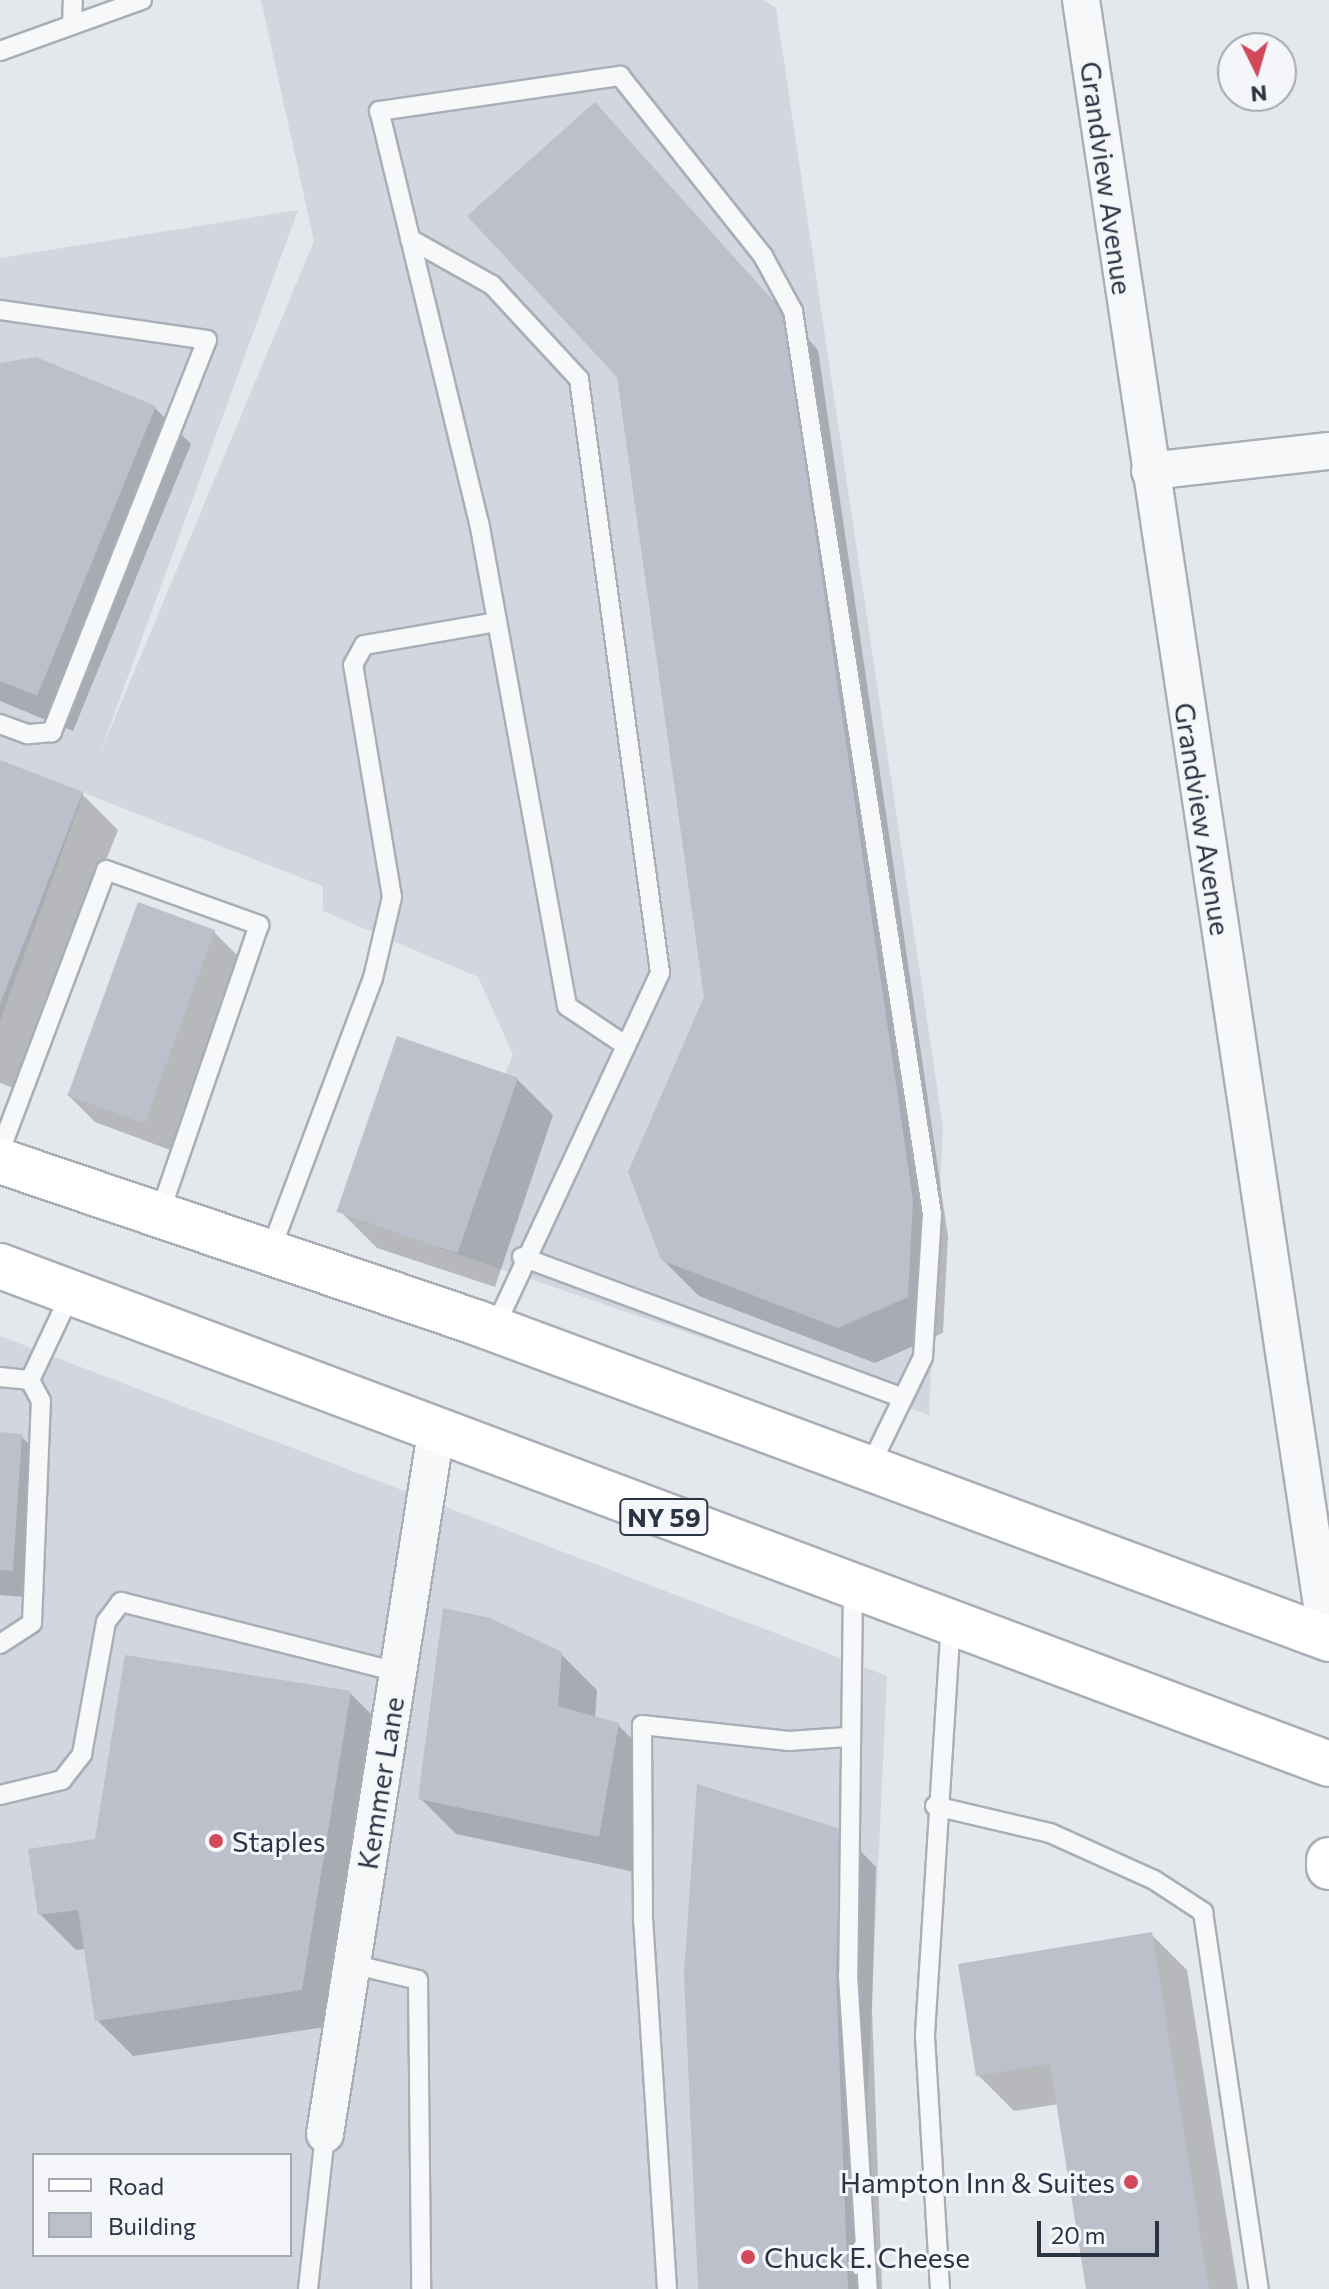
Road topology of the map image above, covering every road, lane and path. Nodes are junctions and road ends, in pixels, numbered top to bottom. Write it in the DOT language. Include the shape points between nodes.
graph roads {
  1 [pos="73,0"];
  2 [pos="142,0"];
  3 [pos="1081,0"];
  4 [pos="72,25"];
  5 [pos="0,51"];
  6 [pos="410,239"];
  7 [pos="0,310"];
  8 [pos="1329,451"];
  9 [pos="1150,471"];
  10 [pos="497,622"];
  11 [pos="0,724"];
  12 [pos="625,1045"];
  13 [pos="0,1151"];
  14 [pos="0,1161"];
  15 [pos="159,1215"];
  16 [pos="270,1252"];
  17 [pos="522,1257"];
  18 [pos="0,1266"];
  19 [pos="71,1293"];
  20 [pos="494,1329"];
  21 [pos="0,1377"];
  22 [pos="30,1380"];
  23 [pos="903,1398"];
  24 [pos="436,1432"];
  25 [pos="869,1468"];
  26 [pos="853,1587"];
  27 [pos="951,1624"];
  28 [pos="1328,1640"];
  29 [pos="0,1644"];
  30 [pos="398,1672"];
  31 [pos="847,1737"];
  32 [pos="1329,1764"];
  33 [pos="0,1795"];
  34 [pos="935,1806"];
  35 [pos="1329,1860"];
  36 [pos="1329,1867"];
  37 [pos="352,1964"];
  38 [pos="325,2134"];
  39 [pos="308,2289"];
  40 [pos="421,2289"];
  41 [pos="667,2289"];
  42 [pos="868,2289"];
  43 [pos="940,2289"];
  44 [pos="1259,2289"];
  1 -- 4 [label="lane"];
  2 -- 4 [label="lane"];
  3 -- 9 [label="street, Grandview Avenue"];
  4 -- 5 [label="lane"];
  6 -- 10 [label="lane"];
  6 -- 12 [label="lane" via="492,285 579,379 660,973"];
  6 -- 23 [label="lane" via="379,111 620,76 763,256 793,311 932,1214 923,1357"];
  7 -- 11 [label="lane" via="207,340 52,732 27,734"];
  8 -- 9 [label="street"];
  9 -- 28 [label="street, Grandview Avenue"];
  10 -- 12 [label="lane" via="567,1006"];
  10 -- 16 [label="lane" via="364,645 353,665 392,897 373,978"];
  12 -- 17 [label="lane"];
  13 -- 15 [label="lane" via="106,870 259,925"];
  14 -- 15 [label="main road"];
  15 -- 16 [label="main road"];
  16 -- 20 [label="main road"];
  17 -- 20 [label="lane"];
  17 -- 23 [label="lane"];
  18 -- 19 [label="main road, NY 59"];
  19 -- 22 [label="lane"];
  19 -- 24 [label="main road, NY 59"];
  20 -- 25 [label="main road"];
  21 -- 22 [label="lane"];
  22 -- 29 [label="lane" via="41,1401 32,1623"];
  23 -- 25 [label="lane"];
  24 -- 26 [label="main road, NY 59"];
  24 -- 30 [label="street, Kemmer Lane"];
  25 -- 28 [label="main road"];
  26 -- 27 [label="main road, NY 59"];
  26 -- 31 [label="lane"];
  27 -- 32 [label="main road, NY 59"];
  27 -- 34 [label="lane"];
  30 -- 33 [label="lane" via="121,1602 106,1622 82,1754 62,1780"];
  30 -- 37 [label="street, Kemmer Lane"];
  31 -- 41 [label="lane" via="789,1741 642,1725 643,1921"];
  31 -- 42 [label="lane" via="848,1975"];
  34 -- 43 [label="lane" via="925,2034"];
  34 -- 44 [label="lane" via="1050,1833 1154,1880 1203,1912"];
  35 -- 36 [label="main road"];
  37 -- 38 [label="street, Kemmer Lane"];
  37 -- 40 [label="lane" via="418,1980"];
  38 -- 39 [label="lane"];
}
